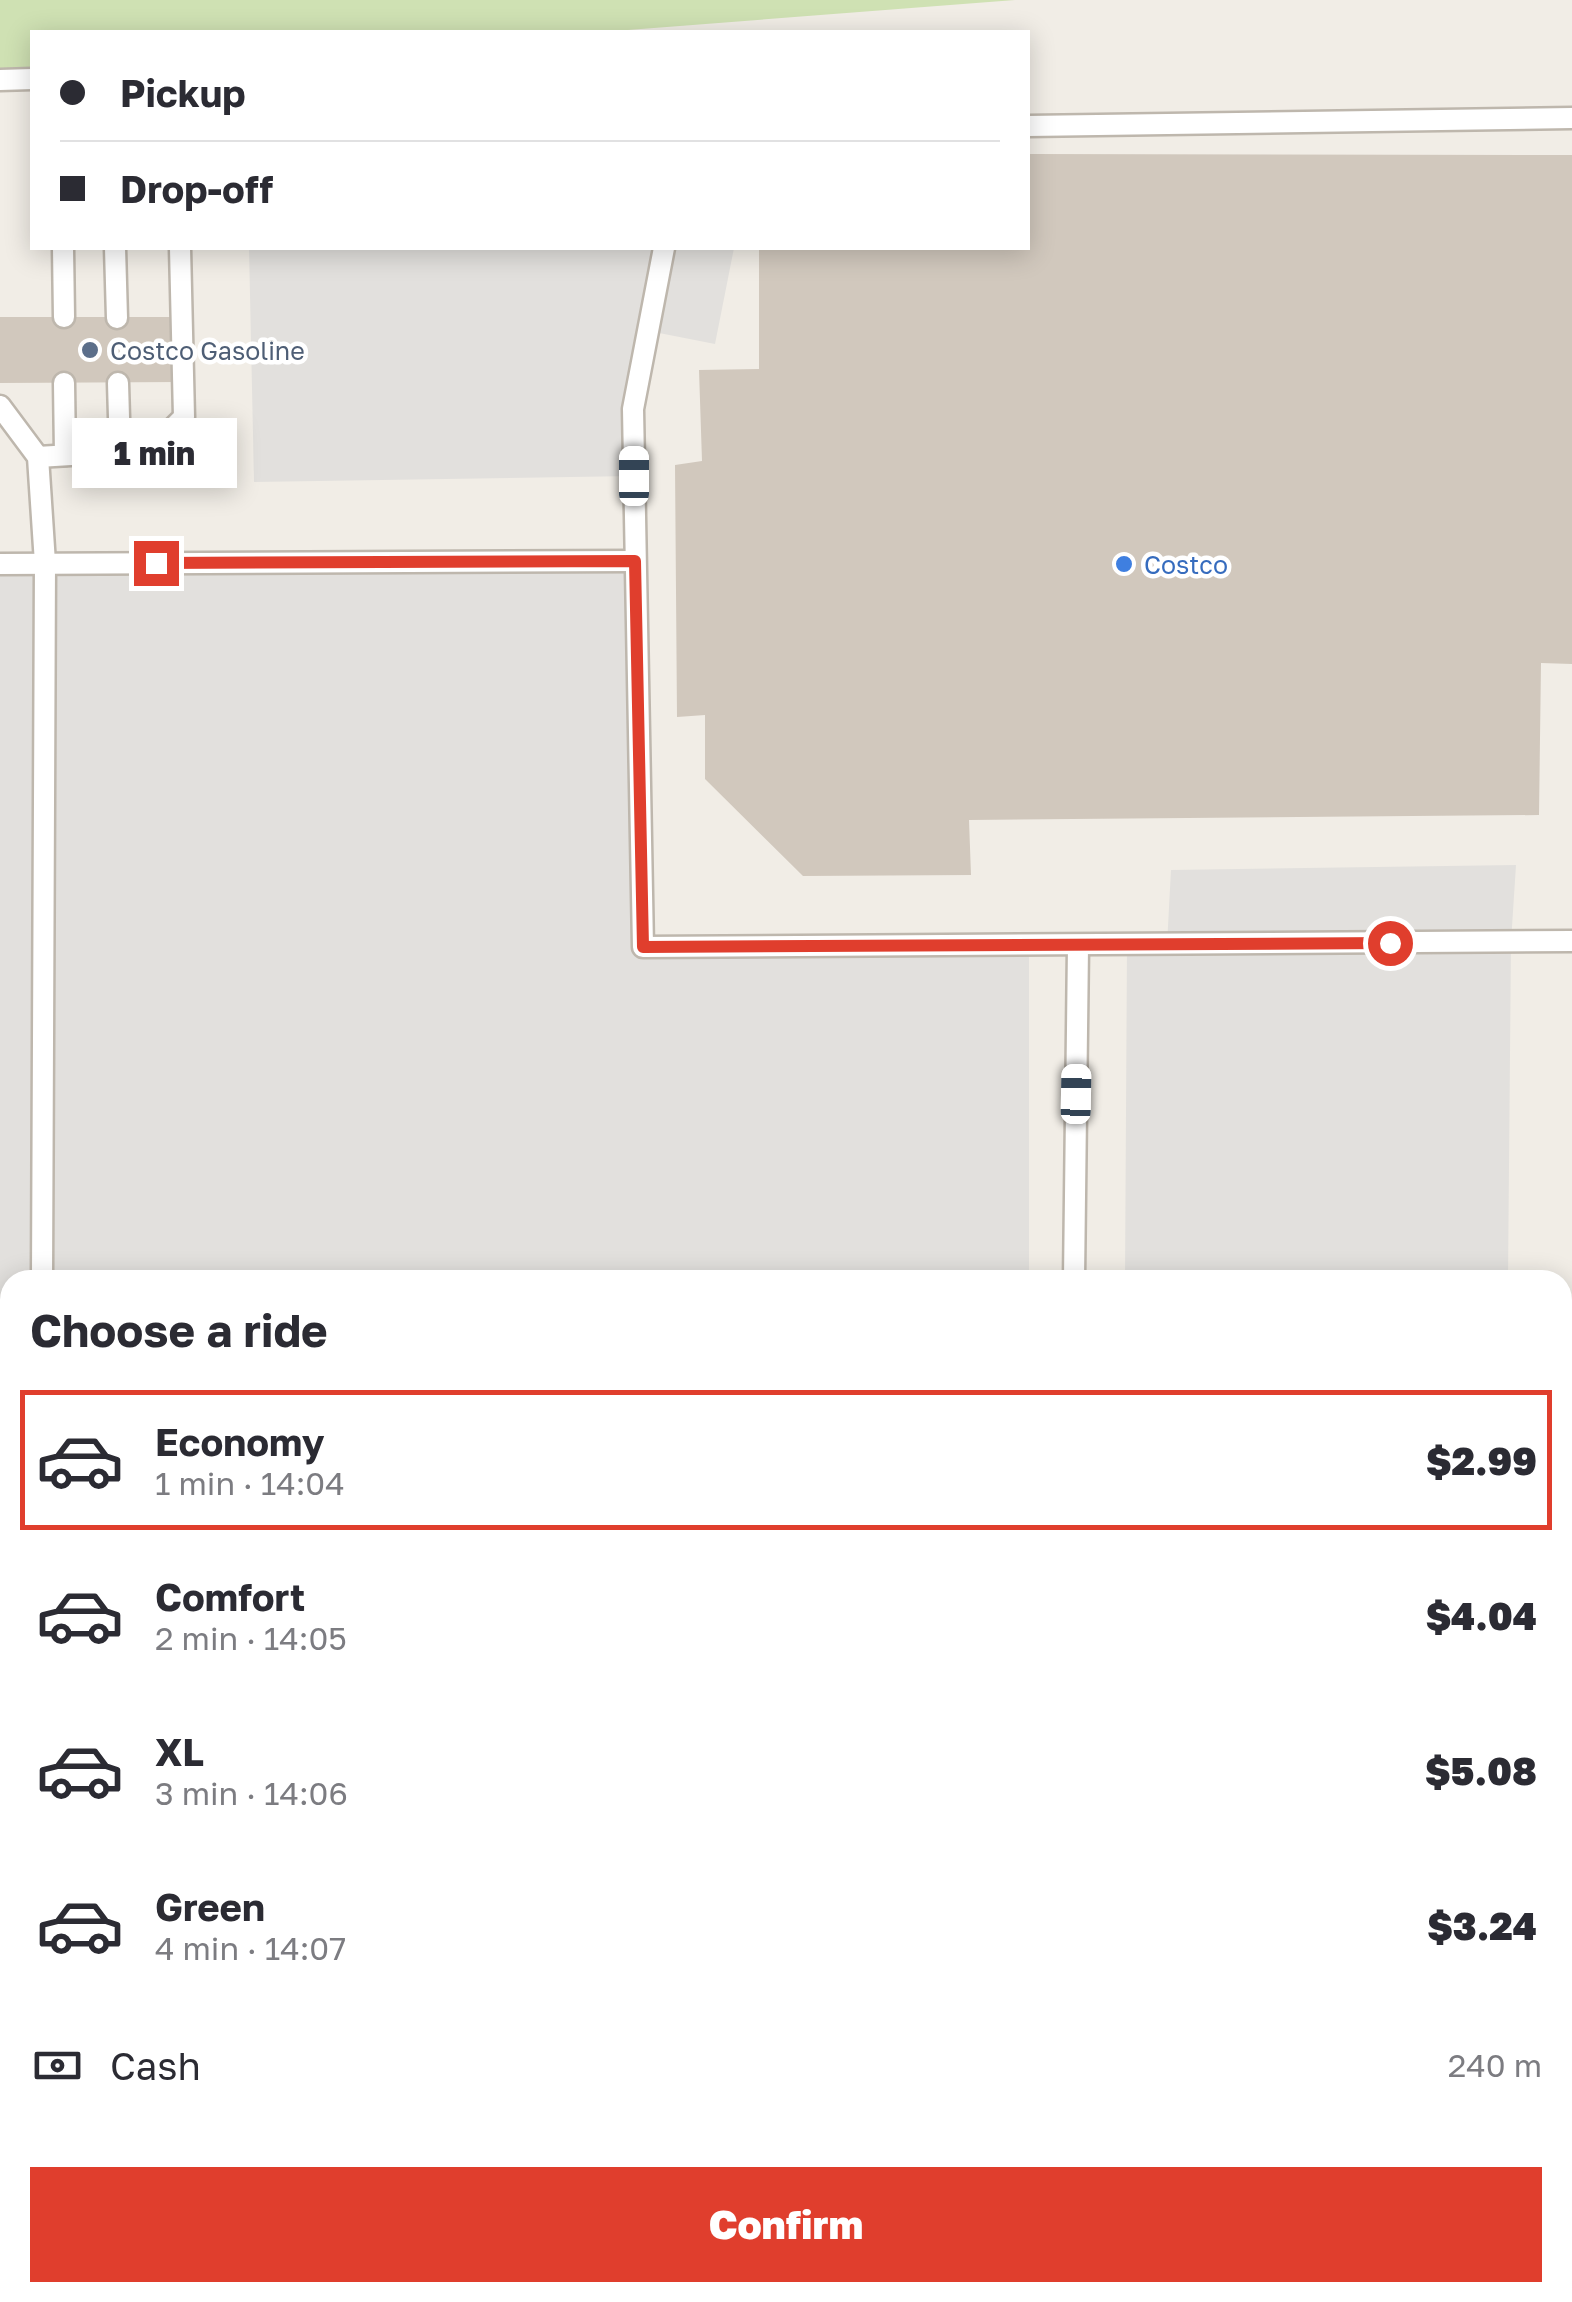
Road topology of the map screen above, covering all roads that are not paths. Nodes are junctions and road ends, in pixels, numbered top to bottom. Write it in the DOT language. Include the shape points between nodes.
graph roads {
  1 [pos="30,78"];
  2 [pos="0,80"];
  3 [pos="1572,118"];
  4 [pos="1030,126"];
  5 [pos="63,250"];
  6 [pos="114,250"];
  7 [pos="180,250"];
  8 [pos="664,250"];
  9 [pos="64,317"];
  10 [pos="117,318"];
  11 [pos="118,382"];
  12 [pos="64,383"];
  13 [pos="0,406"];
  14 [pos="120,452"];
  15 [pos="66,455"];
  16 [pos="38,457"];
  17 [pos="635,561"];
  18 [pos="45,563"];
  19 [pos="0,564"];
  20 [pos="1572,941"];
  21 [pos="1078,946"];
  22 [pos="42,1270"];
  23 [pos="1074,1270"];
  1 -- 2 [label="lane"];
  3 -- 4 [label="lane"];
  5 -- 9 [label="lane"];
  6 -- 10 [label="lane"];
  7 -- 14 [label="lane" via="184,417 157,444"];
  8 -- 17 [label="lane" via="633,408"];
  11 -- 14 [label="lane"];
  12 -- 15 [label="lane"];
  13 -- 16 [label="lane"];
  14 -- 15 [label="lane"];
  15 -- 16 [label="lane"];
  16 -- 18 [label="lane"];
  17 -- 18 [label="lane"];
  17 -- 21 [label="lane" via="643,947"];
  18 -- 19 [label="lane"];
  18 -- 22 [label="lane"];
  20 -- 21 [label="lane"];
  21 -- 23 [label="lane"];
}
